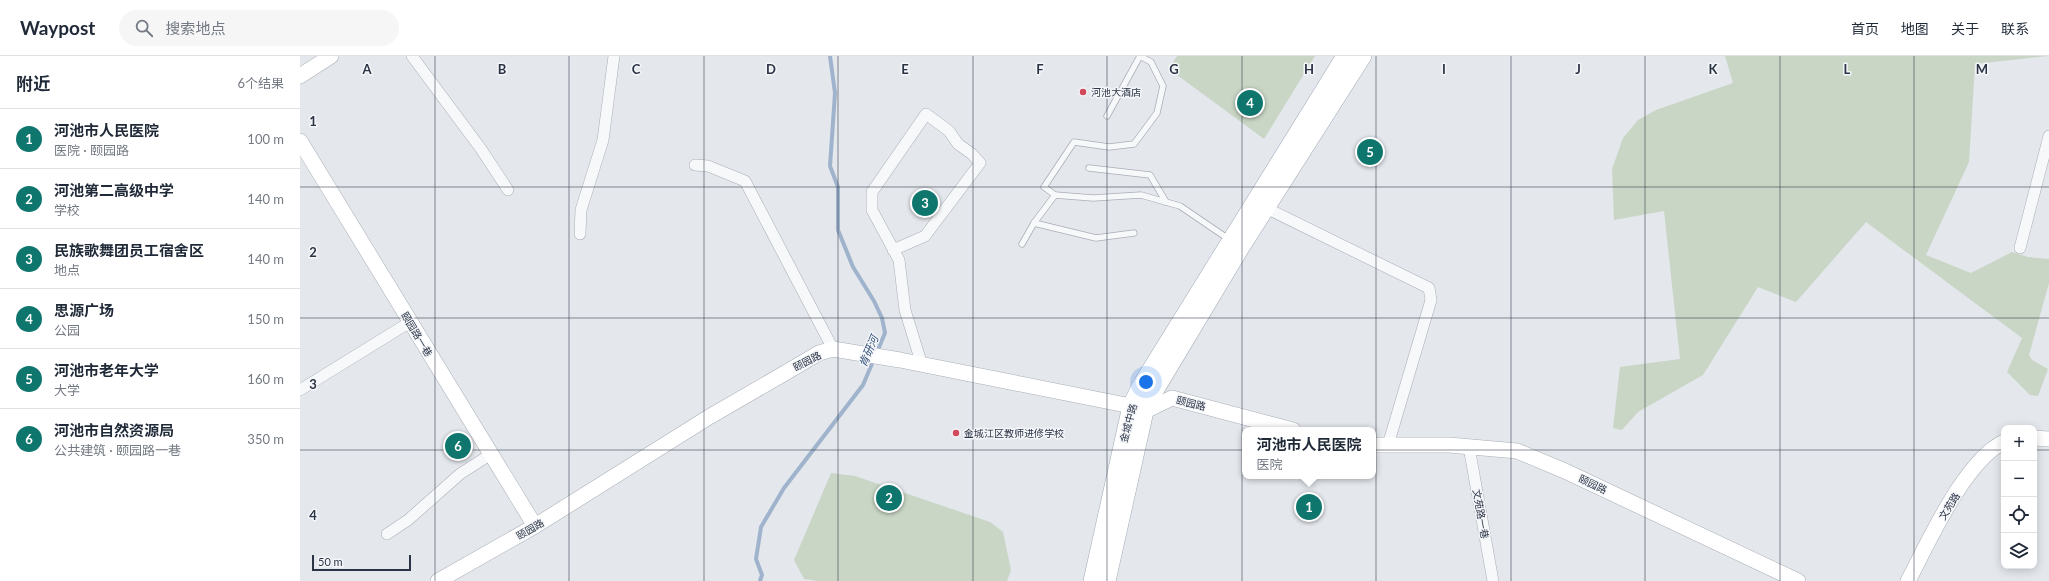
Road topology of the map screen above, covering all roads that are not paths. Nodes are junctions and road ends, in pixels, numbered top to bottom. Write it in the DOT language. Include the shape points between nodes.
graph roads {
  1 [pos="331,56"];
  2 [pos="412,56"];
  3 [pos="614,56"];
  4 [pos="1345,56"];
  5 [pos="1363,56"];
  6 [pos="300,76"];
  7 [pos="1107,116"];
  8 [pos="2049,136"];
  9 [pos="300,141"];
  10 [pos="695,165"];
  11 [pos="1089,168"];
  12 [pos="508,190"];
  13 [pos="1055,195"];
  14 [pos="1166,202"];
  15 [pos="1266,208"];
  16 [pos="1034,223"];
  17 [pos="1134,233"];
  18 [pos="580,234"];
  19 [pos="1022,244"];
  20 [pos="1235,245"];
  21 [pos="2020,248"];
  22 [pos="893,250"];
  23 [pos="410,322"];
  24 [pos="832,349"];
  25 [pos="922,365"];
  26 [pos="300,390"];
  27 [pos="1138,409"];
  28 [pos="1282,427"];
  29 [pos="2037,438"];
  30 [pos="2049,439"];
  31 [pos="2001,444"];
  32 [pos="1376,445"];
  33 [pos="1388,445"];
  34 [pos="1469,447"];
  35 [pos="491,454"];
  36 [pos="535,526"];
  37 [pos="387,534"];
  38 [pos="438,581"];
  39 [pos="1092,581"];
  40 [pos="1107,581"];
  41 [pos="1493,581"];
  42 [pos="1798,581"];
  43 [pos="1908,581"];
  1 -- 6 [label="street"];
  2 -- 12 [label="street"];
  3 -- 18 [label="street" via="603,140 581,210"];
  4 -- 20 [label="main road"];
  5 -- 15 [label="main road"];
  7 -- 13 [label="lane" via="1140,56 1151,62 1163,86 1157,114 1134,144 1109,147 1074,142 1044,187"];
  8 -- 21 [label="street"];
  9 -- 23 [label="street, 颐园路一巷"];
  10 -- 24 [label="street" via="708,166 745,181"];
  11 -- 14 [label="lane" via="1150,175"];
  13 -- 14 [label="lane" via="1093,198 1141,194"];
  13 -- 16 [label="lane"];
  14 -- 20 [label="lane" via="1180,206"];
  15 -- 20 [label="main road"];
  15 -- 33 [label="street" via="1429,288 1431,300"];
  16 -- 17 [label="lane" via="1096,238"];
  16 -- 19 [label="lane"];
  20 -- 27 [label="main road, 金城中路" via="1140,387"];
  22 -- 22 [label="street" via="872,210 872,192 926,114 949,131 958,144 980,163 925,236"];
  22 -- 25 [label="street" via="899,260 905,310"];
  23 -- 26 [label="street"];
  23 -- 35 [label="street, 颐园路一巷"];
  24 -- 25 [label="street, 颐园路"];
  24 -- 36 [label="street, 颐园路" via="819,353 709,417"];
  25 -- 27 [label="street, 颐园路"];
  27 -- 28 [label="street, 颐园路" via="1172,398"];
  27 -- 39 [label="main road, 金城中路"];
  27 -- 40 [label="main road, 金城中路"];
  29 -- 30 [label="street"];
  31 -- 43 [label="street, 文苑路" via="1992,448 1974,468 1948,505"];
  32 -- 33 [label="street, 颐园路"];
  33 -- 34 [label="street, 颐园路"];
  34 -- 41 [label="street, 文苑路一巷"];
  34 -- 42 [label="street, 颐园路" via="1516,451 1553,466"];
  35 -- 36 [label="street, 颐园路一巷"];
  35 -- 37 [label="street" via="460,474 408,520"];
  36 -- 38 [label="street, 颐园路"];
}
